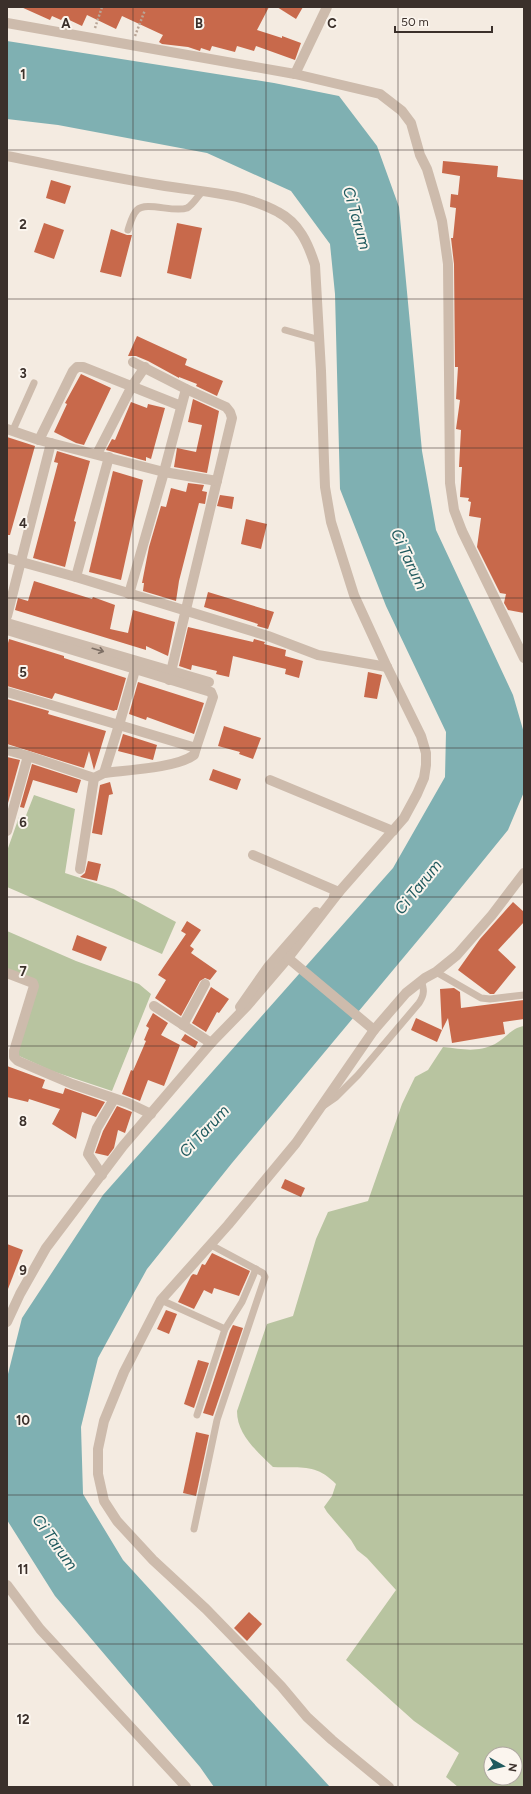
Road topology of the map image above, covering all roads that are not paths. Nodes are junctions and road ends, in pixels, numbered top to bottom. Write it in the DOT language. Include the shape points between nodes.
graph roads {
  1 [pos="328,7"];
  2 [pos="7,23"];
  3 [pos="295,74"];
  4 [pos="7,156"];
  5 [pos="202,192"];
  6 [pos="128,230"];
  7 [pos="285,330"];
  8 [pos="320,340"];
  9 [pos="133,362"];
  10 [pos="145,366"];
  11 [pos="34,383"];
  12 [pos="132,386"];
  13 [pos="186,389"];
  14 [pos="181,406"];
  15 [pos="10,430"];
  16 [pos="40,440"];
  17 [pos="51,443"];
  18 [pos="97,454"];
  19 [pos="109,457"];
  20 [pos="164,472"];
  21 [pos="217,481"];
  22 [pos="7,558"];
  23 [pos="20,562"];
  24 [pos="76,576"];
  25 [pos="129,594"];
  26 [pos="187,611"];
  27 [pos="7,616"];
  28 [pos="7,623"];
  29 [pos="7,630"];
  30 [pos="78,648"];
  31 [pos="524,658"];
  32 [pos="387,667"];
  33 [pos="135,670"];
  34 [pos="170,676"];
  35 [pos="209,682"];
  36 [pos="7,692"];
  37 [pos="118,725"];
  38 [pos="196,748"];
  39 [pos="7,750"];
  40 [pos="28,756"];
  41 [pos="104,772"];
  42 [pos="94,778"];
  43 [pos="270,780"];
  44 [pos="7,831"];
  45 [pos="393,831"];
  46 [pos="253,855"];
  47 [pos="80,869"];
  48 [pos="523,876"];
  49 [pos="339,892"];
  50 [pos="290,960"];
  51 [pos="436,972"];
  52 [pos="7,973"];
  53 [pos="421,980"];
  54 [pos="205,984"];
  55 [pos="524,995"];
  56 [pos="154,1006"];
  57 [pos="234,1019"];
  58 [pos="183,1025"];
  59 [pos="372,1028"];
  60 [pos="211,1043"];
  61 [pos="114,1099"];
  62 [pos="320,1108"];
  63 [pos="151,1114"];
  64 [pos="102,1175"];
  65 [pos="210,1245"];
  66 [pos="256,1269"];
  67 [pos="161,1300"];
  68 [pos="7,1322"];
  69 [pos="225,1329"];
  70 [pos="198,1415"];
  71 [pos="194,1529"];
  72 [pos="7,1585"];
  73 [pos="186,1787"];
  74 [pos="389,1787"];
  1 -- 3 [label="street"];
  2 -- 3 [label="street"];
  3 -- 31 [label="street" via="380,94 402,111 411,123 440,215 448,264 450,483 454,510"];
  4 -- 5 [label="street" via="92,174"];
  5 -- 6 [label="lane" via="186,208 140,208 135,211"];
  5 -- 8 [label="street" via="255,202 278,212 292,222 303,235 315,265"];
  7 -- 8 [label="lane"];
  8 -- 32 [label="street" via="325,487 331,522 354,595"];
  9 -- 10 [label="street"];
  10 -- 12 [label="street"];
  10 -- 13 [label="street"];
  11 -- 15 [label="lane"];
  12 -- 14 [label="street"];
  12 -- 16 [label="street" via="77,367"];
  12 -- 18 [label="street"];
  13 -- 14 [label="street"];
  13 -- 21 [label="street" via="226,407 230,412 232,418"];
  14 -- 20 [label="street"];
  15 -- 16 [label="street"];
  16 -- 17 [label="street"];
  17 -- 18 [label="street"];
  17 -- 23 [label="street"];
  18 -- 19 [label="street"];
  19 -- 20 [label="street"];
  19 -- 24 [label="street"];
  20 -- 21 [label="street"];
  20 -- 25 [label="street"];
  21 -- 26 [label="street"];
  22 -- 23 [label="street"];
  23 -- 24 [label="street"];
  23 -- 27 [label="street"];
  24 -- 25 [label="street"];
  25 -- 26 [label="street"];
  26 -- 32 [label="street" via="268,636 318,655"];
  26 -- 34 [label="street"];
  28 -- 30 [label="street"];
  29 -- 30 [label="street"];
  30 -- 33 [label="street"];
  30 -- 34 [label="street, one-way"];
  32 -- 45 [label="street" via="421,736 426,753 424,778 404,818"];
  33 -- 34 [label="street"];
  33 -- 37 [label="street"];
  34 -- 35 [label="street"];
  34 -- 38 [label="street" via="212,694"];
  36 -- 37 [label="street"];
  37 -- 38 [label="street"];
  37 -- 41 [label="street"];
  38 -- 41 [label="street" via="194,755 181,761"];
  39 -- 40 [label="street"];
  40 -- 42 [label="street"];
  40 -- 44 [label="street"];
  41 -- 42 [label="street"];
  42 -- 47 [label="street"];
  43 -- 45 [label="street"];
  45 -- 49 [label="street"];
  46 -- 49 [label="street"];
  48 -- 51 [label="street" via="457,955"];
  49 -- 50 [label="street"];
  49 -- 57 [label="street" via="312,916 268,967"];
  50 -- 57 [label="street"];
  50 -- 59 [label="street"];
  51 -- 53 [label="street"];
  51 -- 55 [label="lane" via="481,998"];
  52 -- 61 [label="street" via="34,986 14,1057 23,1064"];
  53 -- 59 [label="street"];
  53 -- 62 [label="lane" via="424,996 419,1003 358,1075 330,1102"];
  54 -- 58 [label="street"];
  56 -- 58 [label="street"];
  57 -- 60 [label="street"];
  58 -- 60 [label="street"];
  59 -- 62 [label="street"];
  60 -- 63 [label="street"];
  61 -- 63 [label="street"];
  61 -- 64 [label="street" via="97,1128 88,1154"];
  62 -- 65 [label="street" via="296,1143"];
  63 -- 64 [label="street"];
  64 -- 68 [label="street" via="46,1248"];
  65 -- 66 [label="lane"];
  65 -- 67 [label="street"];
  66 -- 69 [label="lane" via="242,1302"];
  66 -- 71 [label="lane" via="263,1273 265,1278 217,1420"];
  67 -- 69 [label="lane"];
  67 -- 74 [label="street" via="124,1372 104,1421 98,1450 98,1474 104,1501 117,1521 144,1551 206,1609 281,1686 307,1717"];
  69 -- 70 [label="lane"];
  72 -- 73 [label="street" via="40,1629"];
}
